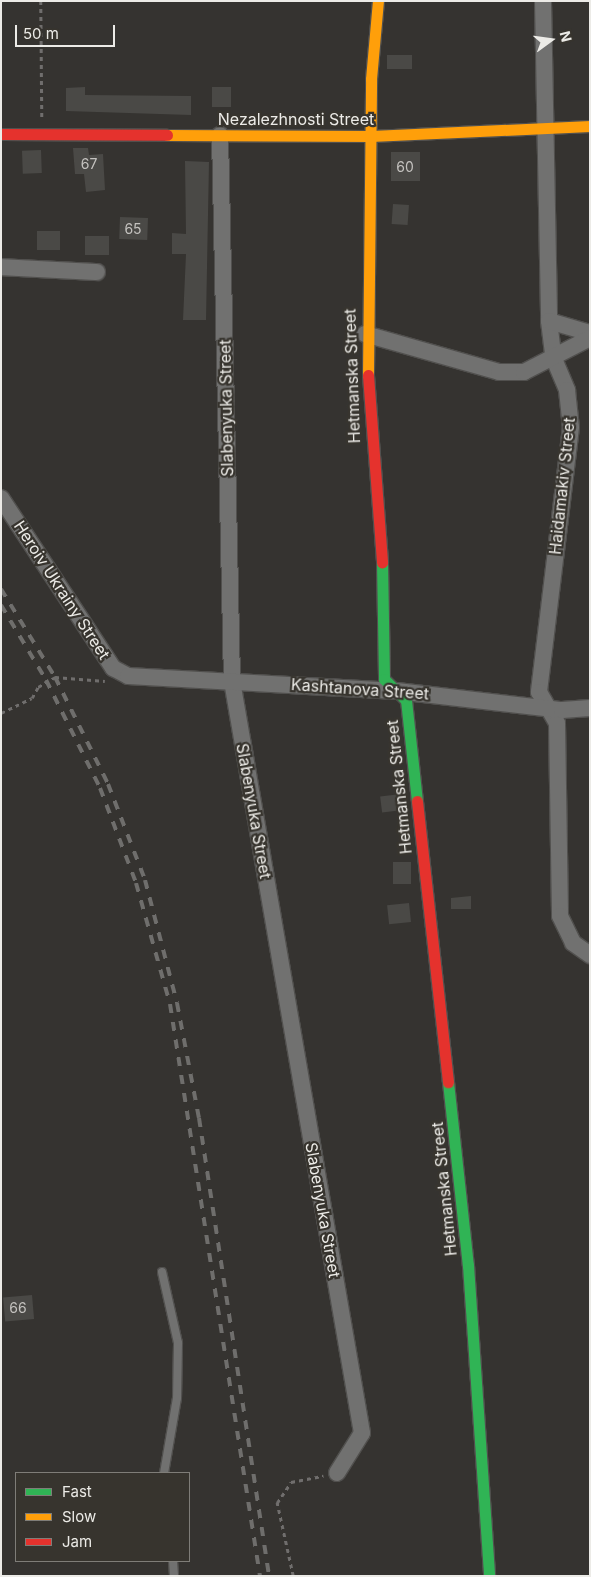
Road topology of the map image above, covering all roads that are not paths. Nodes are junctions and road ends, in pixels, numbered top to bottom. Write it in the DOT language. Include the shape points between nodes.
graph roads {
  1 [pos="378,1"];
  2 [pos="543,1"];
  3 [pos="590,126"];
  4 [pos="545,127"];
  5 [pos="1,134"];
  6 [pos="220,135"];
  7 [pos="371,136"];
  8 [pos="1,267"];
  9 [pos="97,272"];
  10 [pos="549,321"];
  11 [pos="590,333"];
  12 [pos="364,334"];
  13 [pos="590,338"];
  14 [pos="554,359"];
  15 [pos="1,498"];
  16 [pos="128,676"];
  17 [pos="232,681"];
  18 [pos="397,691"];
  19 [pos="549,708"];
  20 [pos="590,708"];
  21 [pos="590,955"];
  22 [pos="162,1272"];
  23 [pos="164,1472"];
  24 [pos="337,1473"];
  25 [pos="173,1562"];
  26 [pos="174,1576"];
  27 [pos="489,1576"];
  1 -- 7 [label="street, Hetmanska Street"];
  2 -- 4 [label="street, Haidamakiv Street"];
  3 -- 4 [label="street, Nezalezhnosti Street"];
  4 -- 7 [label="street, Nezalezhnosti Street"];
  4 -- 10 [label="street, Haidamakiv Street"];
  5 -- 6 [label="street, Nezalezhnosti Street"];
  6 -- 7 [label="street, Nezalezhnosti Street"];
  6 -- 17 [label="street, Slabenyuka Street"];
  7 -- 12 [label="street, Hetmanska Street"];
  8 -- 9 [label="street"];
  10 -- 11 [label="street"];
  10 -- 14 [label="street, Haidamakiv Street"];
  12 -- 14 [label="street" via="500,372 524,372"];
  12 -- 18 [label="street, Hetmanska Street" via="384,580 384,679"];
  13 -- 14 [label="street"];
  14 -- 19 [label="street, Haidamakiv Street" via="567,390 571,427 539,678 541,700"];
  15 -- 16 [label="street, Heroiv Ukrainy Street" via="112,668"];
  16 -- 17 [label="street, Kashtanova Street"];
  17 -- 18 [label="street, Kashtanova Street"];
  17 -- 24 [label="street, Slabenyuka Street" via="362,1433"];
  18 -- 19 [label="street, Kashtanova Street"];
  18 -- 27 [label="street, Hetmanska Street" via="406,700 468,1265"];
  19 -- 20 [label="street, Kashtanova Street"];
  19 -- 21 [label="street, Haidamakiv Street" via="557,722 560,916 573,943"];
  22 -- 23 [label="lane" via="178,1343 177,1398"];
  25 -- 26 [label="lane"];
}
